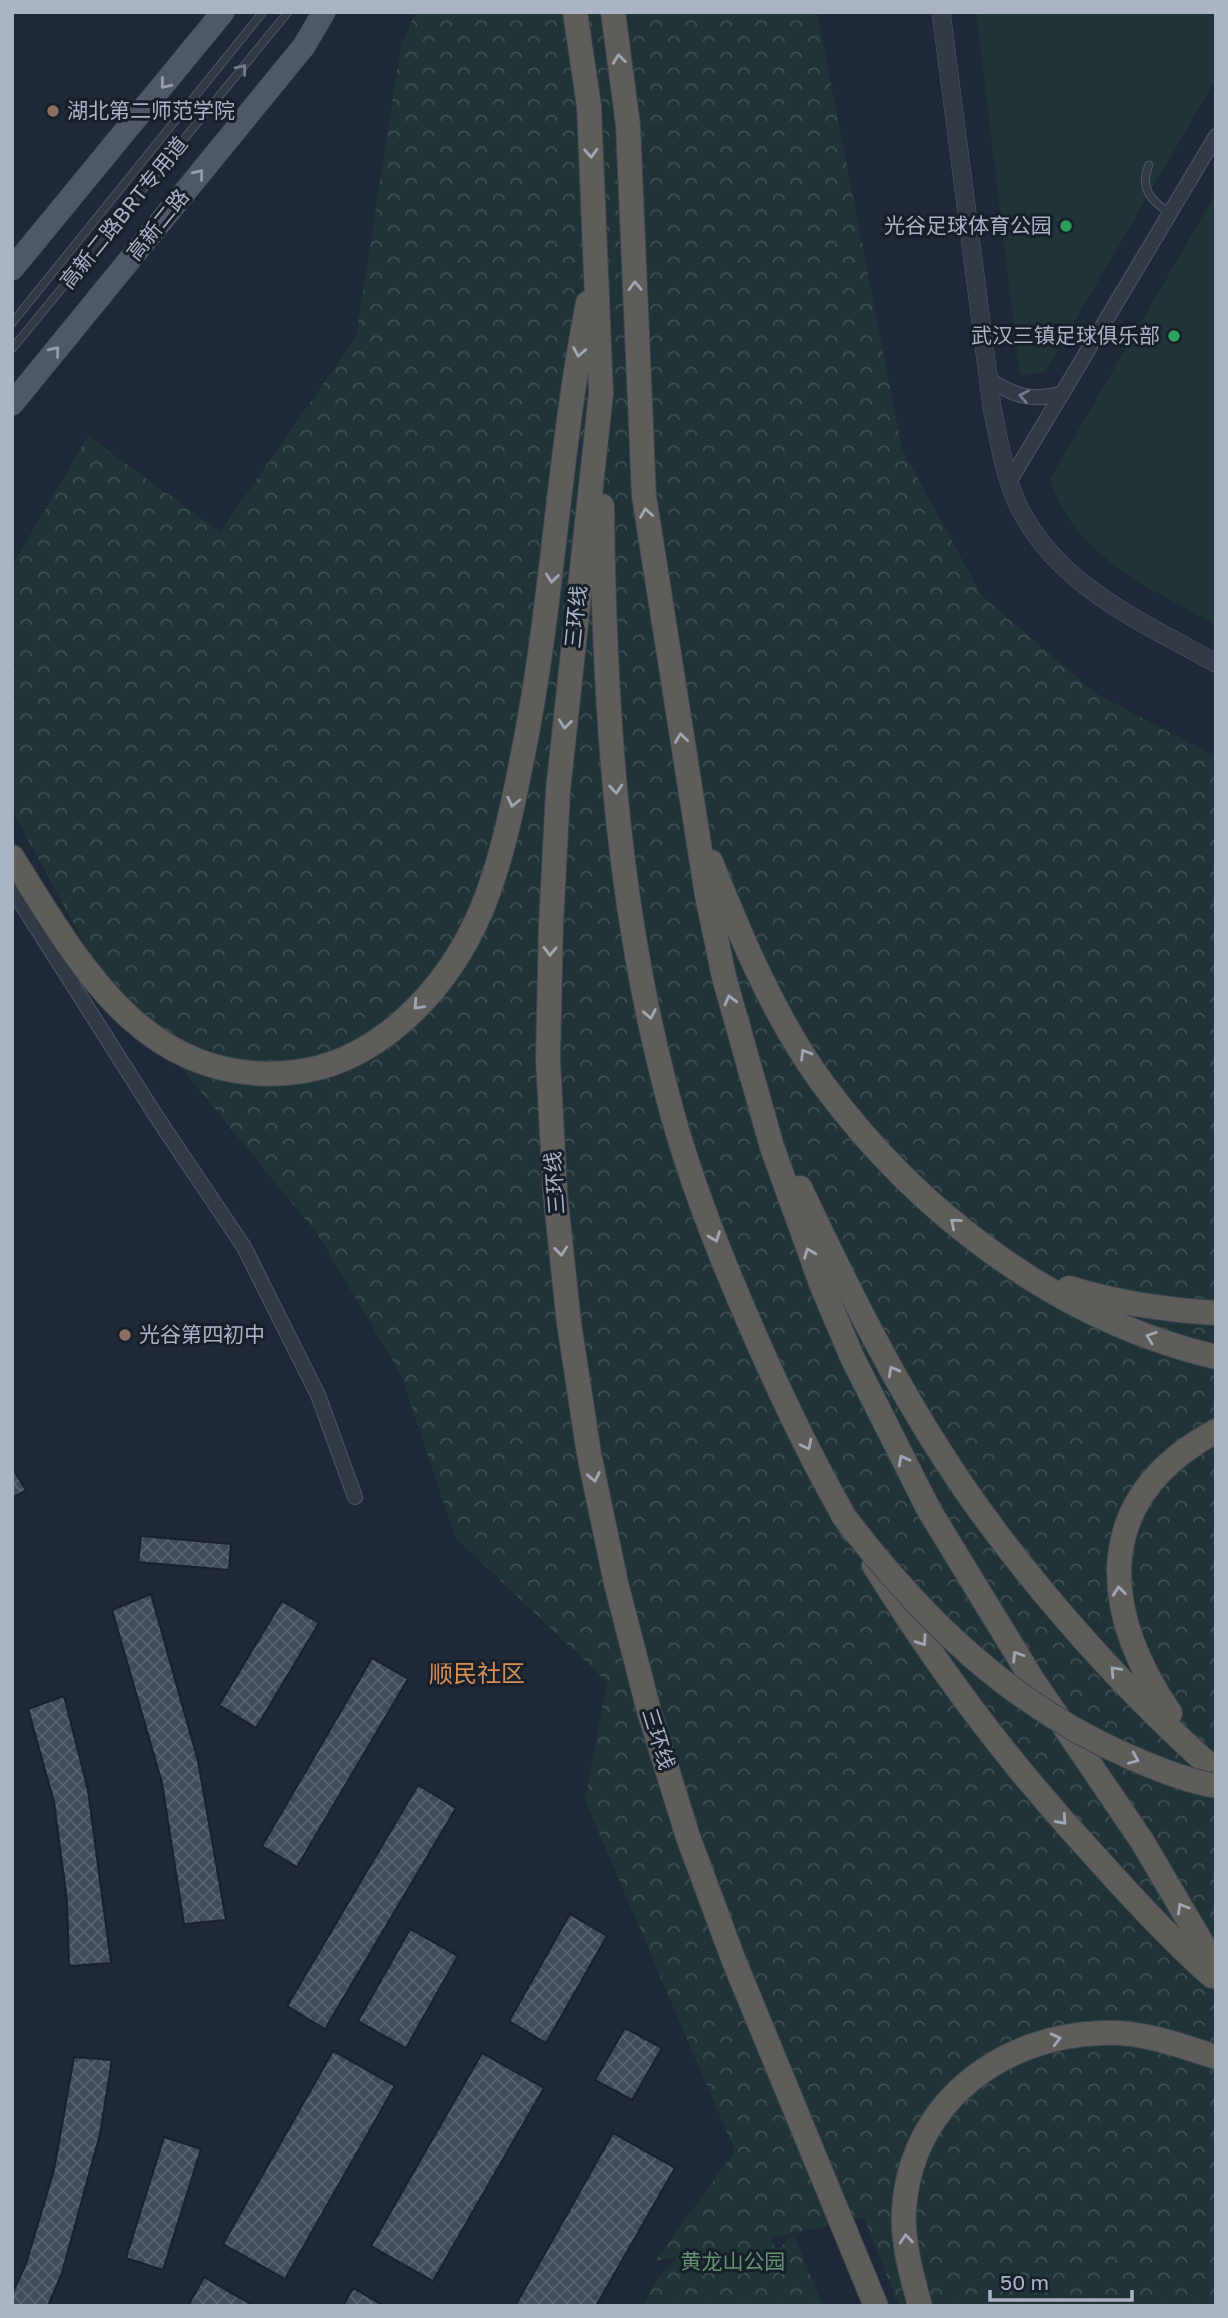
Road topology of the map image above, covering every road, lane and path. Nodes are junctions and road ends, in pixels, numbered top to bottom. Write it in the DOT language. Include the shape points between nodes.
graph roads {
  1 [pos="263,12"];
  2 [pos="288,12"];
  3 [pos="324,12"];
  4 [pos="333,12"];
  5 [pos="575,12"];
  6 [pos="613,12"];
  7 [pos="941,12"];
  8 [pos="222,13"];
  9 [pos="304,46"];
  10 [pos="1216,136"];
  11 [pos="1149,165"];
  12 [pos="1171,214"];
  13 [pos="596,261"];
  14 [pos="12,269"];
  15 [pos="12,323"];
  16 [pos="12,349"];
  17 [pos="989,379"];
  18 [pos="601,393"];
  19 [pos="1063,393"];
  20 [pos="12,404"];
  21 [pos="1009,482"];
  22 [pos="1216,663"];
  23 [pos="692,805"];
  24 [pos="12,857"];
  25 [pos="12,889"];
  26 [pos="748,1065"];
  27 [pos="1025,1275"];
  28 [pos="1216,1313"];
  29 [pos="1216,1357"];
  30 [pos="1216,1431"];
  31 [pos="355,1497"];
  32 [pos="842,1514"];
  33 [pos="1209,1765"];
  34 [pos="1216,1786"];
  35 [pos="1216,1967"];
  36 [pos="1216,1979"];
  37 [pos="1216,2057"];
  38 [pos="876,2306"];
  39 [pos="920,2306"];
  1 -- 15 [label="lane, 高新二路BRT专用道"];
  16 -- 2 [label="lane, 高新二路BRT专用道, one-way"];
  3 -- 9 [label="main road, 高新二路"];
  4 -- 9 [label="main road, 高新二路"];
  5 -- 13 [label="highway, 三环线, one-way" via="589,106"];
  23 -- 6 [label="highway, one-way" via="644,496 628,125"];
  7 -- 17 [label="street"];
  8 -- 14 [label="main road, one-way"];
  20 -- 9 [label="main road, 高新二路, one-way"];
  10 -- 12 [label="street"];
  11 -- 12 [label="lane" via="1145,184 1149,196"];
  12 -- 19 [label="street"];
  13 -- 18 [label="highway, 三环线"];
  13 -- 24 [label="highway, one-way" via="577,361 547,618 527,737 500,853 480,913 456,956 432,991 401,1023 371,1046 301,1072 226,1071 191,1059 158,1041 108,997 66,943"];
  19 -- 17 [label="street, one-way" via="1047,398 1019,396"];
  17 -- 21 [label="street"];
  18 -- 32 [label="highway, one-way" via="606,672 623,868 663,1081 690,1174 735,1290"];
  18 -- 38 [label="highway, 三环线, one-way" via="558,791 548,1059 555,1192 569,1323 589,1454 616,1583 688,1837"];
  19 -- 21 [label="street"];
  21 -- 22 [label="street" via="1037,536 1081,584"];
  26 -- 23 [label="highway, one-way" via="724,976"];
  27 -- 23 [label="highway, one-way" via="920,1195 822,1083 756,965"];
  25 -- 31 [label="street" via="244,1247 318,1395"];
  33 -- 26 [label="highway, one-way" via="1073,1625 988,1520 934,1442 846,1285"];
  35 -- 26 [label="highway, one-way, bridge" via="1142,1841 980,1597 889,1433 822,1286"];
  27 -- 28 [label="highway" via="1122,1303"];
  29 -- 27 [label="highway, one-way" via="1131,1330"];
  33 -- 30 [label="highway, one-way" via="1144,1670 1122,1613 1117,1581 1120,1548 1146,1489 1193,1443"];
  32 -- 34 [label="highway, one-way, bridge" via="928,1618 1030,1702 1084,1737 1147,1765"];
  32 -- 36 [label="highway, one-way, bridge" via="974,1715 1127,1892"];
  39 -- 37 [label="highway, one-way" via="909,2265 904,2212 911,2170 926,2132 954,2094 993,2062 1065,2036 1103,2032 1142,2035"];
}
